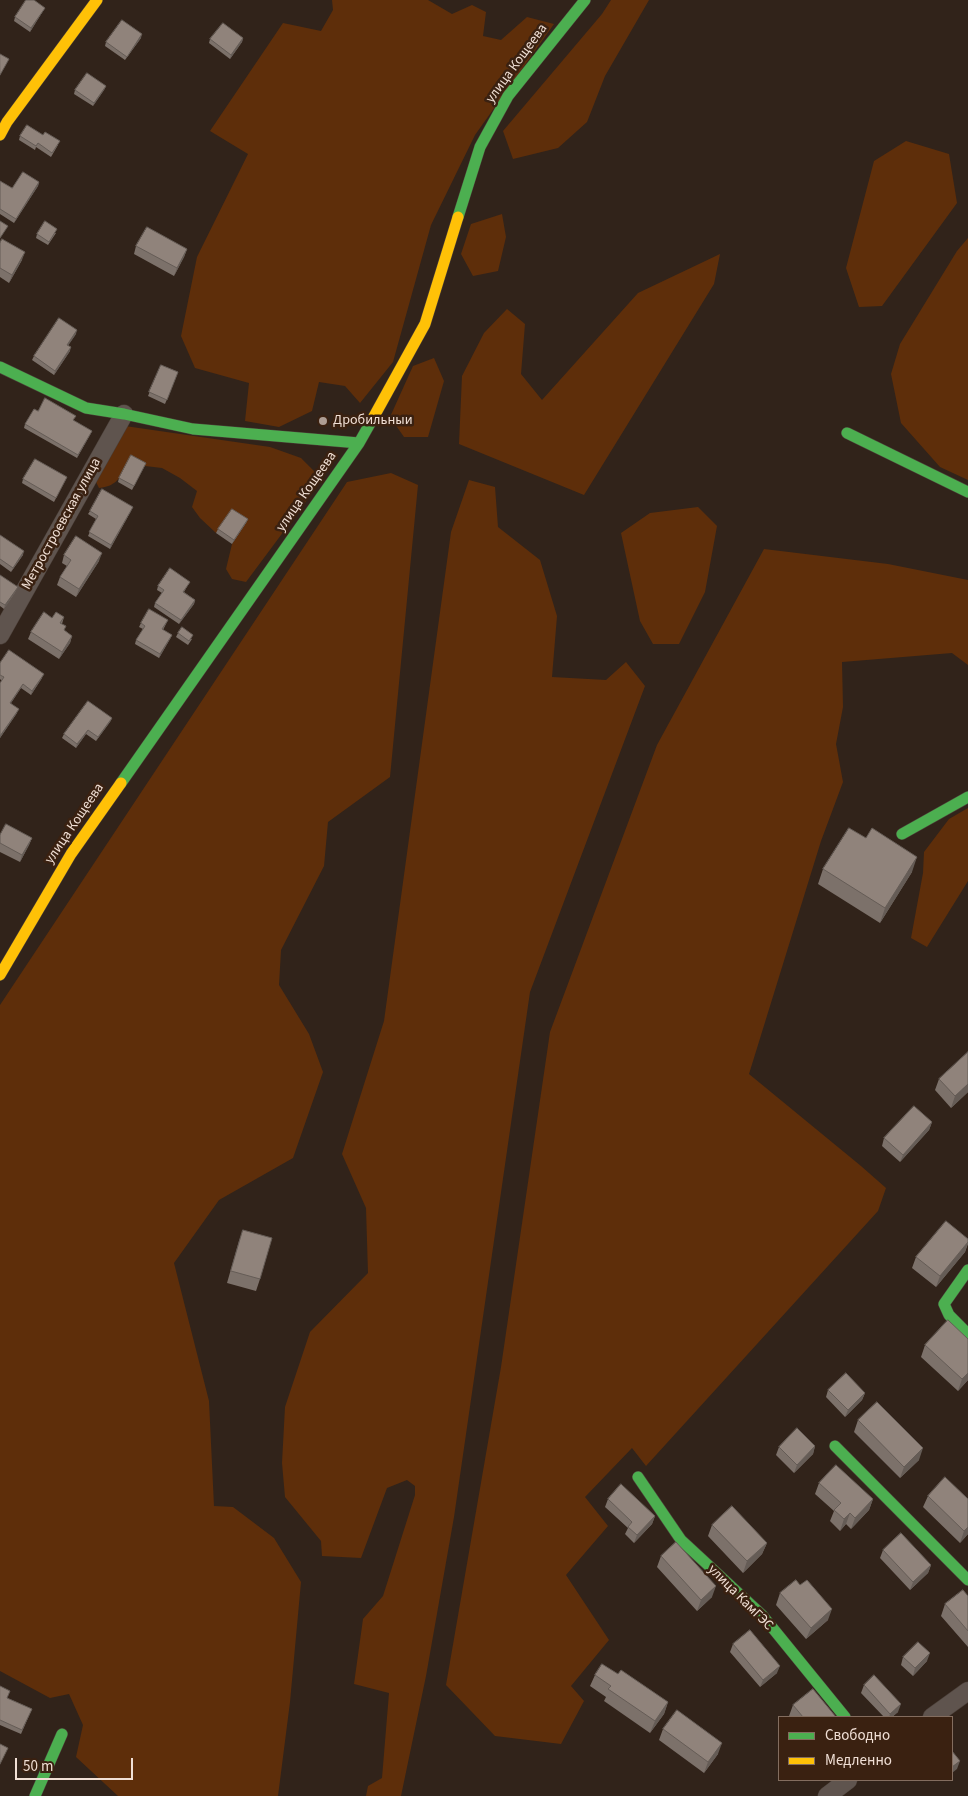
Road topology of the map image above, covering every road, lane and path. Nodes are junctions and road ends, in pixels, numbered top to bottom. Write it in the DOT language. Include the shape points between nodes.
graph roads {
  1 [pos="97,0"];
  2 [pos="585,0"];
  3 [pos="0,135"];
  4 [pos="0,367"];
  5 [pos="124,414"];
  6 [pos="847,433"];
  7 [pos="358,443"];
  8 [pos="968,492"];
  9 [pos="0,635"];
  10 [pos="968,797"];
  11 [pos="902,834"];
  12 [pos="0,975"];
  13 [pos="968,1270"];
  14 [pos="968,1334"];
  15 [pos="835,1446"];
  16 [pos="638,1477"];
  17 [pos="968,1580"];
  18 [pos="968,1691"];
  19 [pos="844,1716"];
  20 [pos="933,1716"];
  21 [pos="62,1734"];
  22 [pos="847,1781"];
  23 [pos="36,1796"];
  24 [pos="827,1796"];
  1 -- 3 [label="street"];
  2 -- 7 [label="street, улица Кощеева" via="508,96 480,147 425,324"];
  4 -- 5 [label="street" via="86,408"];
  5 -- 7 [label="street" via="193,429"];
  5 -- 9 [label="street, Метростроевская улица"];
  6 -- 8 [label="street"];
  7 -- 12 [label="street, улица Кощеева" via="72,854"];
  10 -- 11 [label="street"];
  13 -- 14 [label="street" via="944,1304 949,1315"];
  15 -- 17 [label="street"];
  16 -- 19 [label="street, улица КамГЭС" via="681,1540 762,1616"];
  18 -- 20 [label="street"];
  21 -- 23 [label="street"];
  22 -- 24 [label="street"];
}
